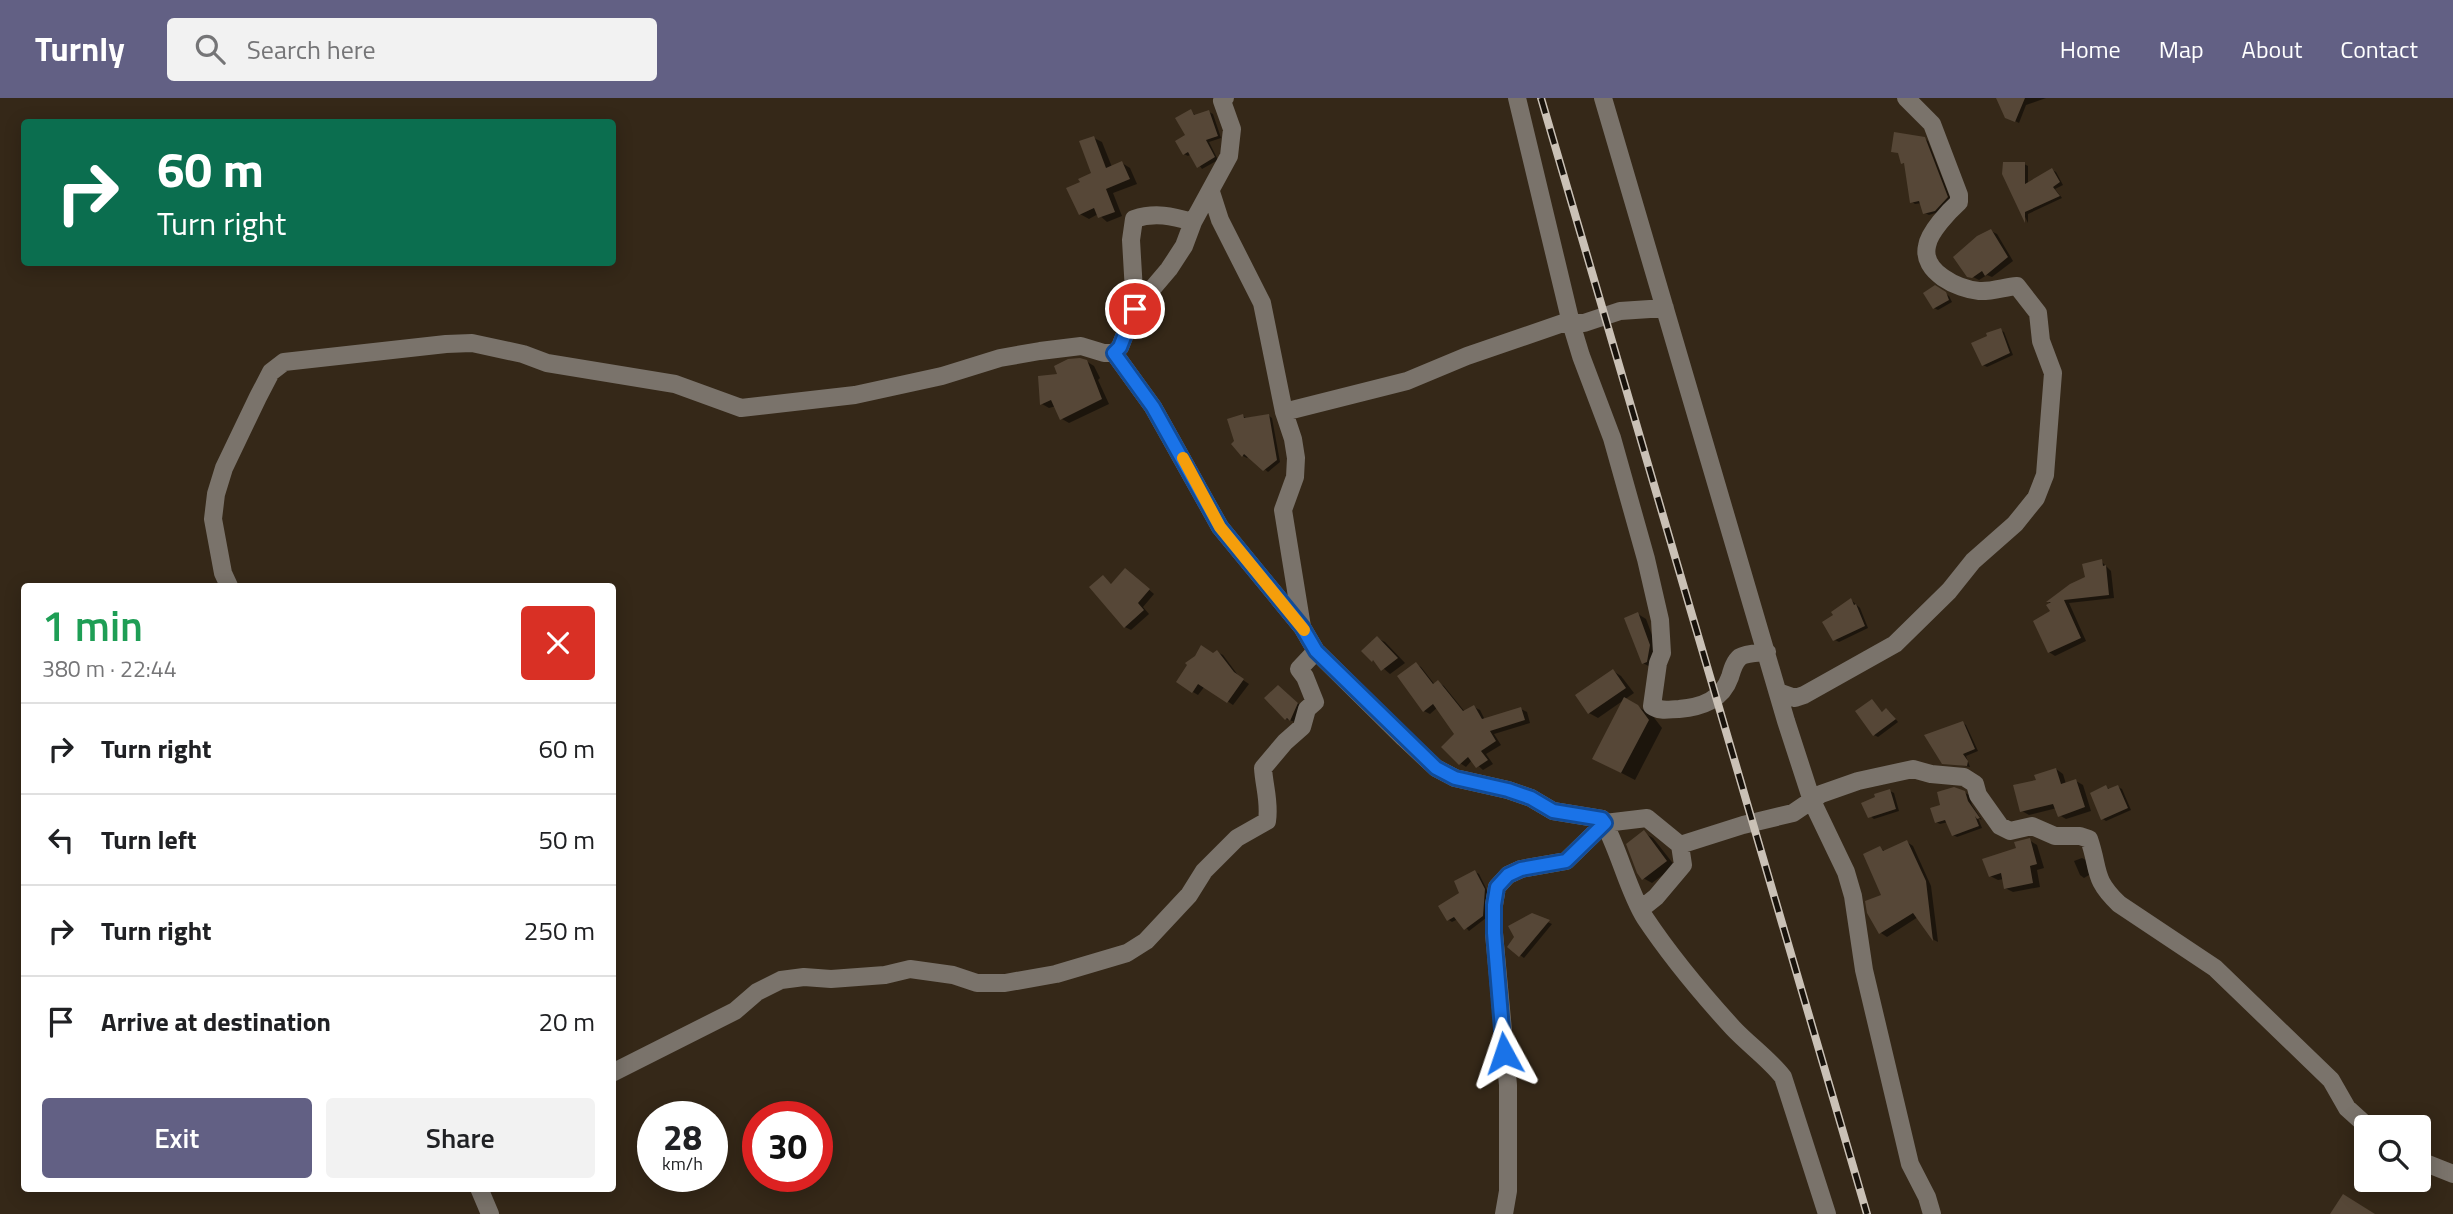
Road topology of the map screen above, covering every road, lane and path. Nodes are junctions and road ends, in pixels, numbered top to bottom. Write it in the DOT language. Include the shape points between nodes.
graph roads {
  1 [pos="1225,98"];
  2 [pos="1517,98"];
  3 [pos="1603,98"];
  4 [pos="1906,98"];
  5 [pos="1210,192"];
  6 [pos="1193,222"];
  7 [pos="1665,308"];
  8 [pos="1135,309"];
  9 [pos="1571,323"];
  10 [pos="1114,353"];
  11 [pos="1284,412"];
  12 [pos="228,583"];
  13 [pos="1302,627"];
  14 [pos="1316,651"];
  15 [pos="1767,652"];
  16 [pos="1778,692"];
  17 [pos="1812,801"];
  18 [pos="1605,823"];
  19 [pos="1680,845"];
  20 [pos="1641,909"];
  21 [pos="616,1071"];
  22 [pos="2355,1115"];
  23 [pos="2431,1165"];
  24 [pos="2453,1174"];
  25 [pos="481,1192"];
  26 [pos="490,1214"];
  27 [pos="1504,1214"];
  28 [pos="1827,1214"];
  29 [pos="1932,1214"];
  1 -- 5 [label="street" via="1222,101 1232,129 1228,156"];
  2 -- 9 [label="street"];
  3 -- 7 [label="street"];
  4 -- 16 [label="street" via="1932,124 1959,195 1959,202 1927,246 1928,260 1941,279 1978,291 2017,286 2038,313 2041,341 2053,373 2045,475 2015,524 1973,561 1950,591 1895,644 1804,695 1795,698"];
  5 -- 6 [label="street"];
  5 -- 11 [label="street" via="1262,303"];
  6 -- 8 [label="street" via="1169,269"];
  6 -- 8 [label="street" via="1149,214 1134,219 1130,240"];
  7 -- 9 [label="street" via="1620,311"];
  7 -- 15 [label="street"];
  8 -- 10 [label="street"];
  9 -- 11 [label="street" via="1466,356 1396,385"];
  9 -- 15 [label="street" via="1612,438 1660,620 1662,653 1653,706 1663,710 1711,702 1726,689 1741,656"];
  10 -- 12 [label="street" via="1081,346 1040,351 855,395 741,408 675,384 548,363 472,343 284,362 271,372 258,397 223,468 216,494 213,519"];
  10 -- 13 [label="street" via="1153,407 1220,527"];
  11 -- 13 [label="street" via="1296,458 1283,510"];
  13 -- 14 [label="street"];
  14 -- 18 [label="street" via="1436,768 1455,778 1531,798 1553,811 1595,817"];
  14 -- 21 [label="street" via="1299,669 1315,702 1307,709 1302,727 1263,768 1267,821 1237,838 1146,941 1127,953 1005,983 976,983 910,969 884,975 781,980 735,1011"];
  15 -- 16 [label="street"];
  16 -- 17 [label="street"];
  17 -- 19 [label="street" via="1793,814"];
  17 -- 22 [label="street" via="1858,781 1913,769 1964,777 1975,784 2000,826 2010,831 2032,825 2055,836 2089,839 2098,880 2106,892 2215,968 2331,1080"];
  17 -- 29 [label="street" via="1853,896 1864,970 1910,1164"];
  18 -- 19 [label="street" via="1647,818"];
  18 -- 20 [label="street"];
  18 -- 27 [label="street" via="1566,861 1521,869 1497,887 1494,933 1508,1085"];
  19 -- 20 [label="street" via="1683,865"];
  20 -- 28 [label="street" via="1692,981 1783,1077"];
  23 -- 24 [label="street"];
  25 -- 26 [label="street"];
}
